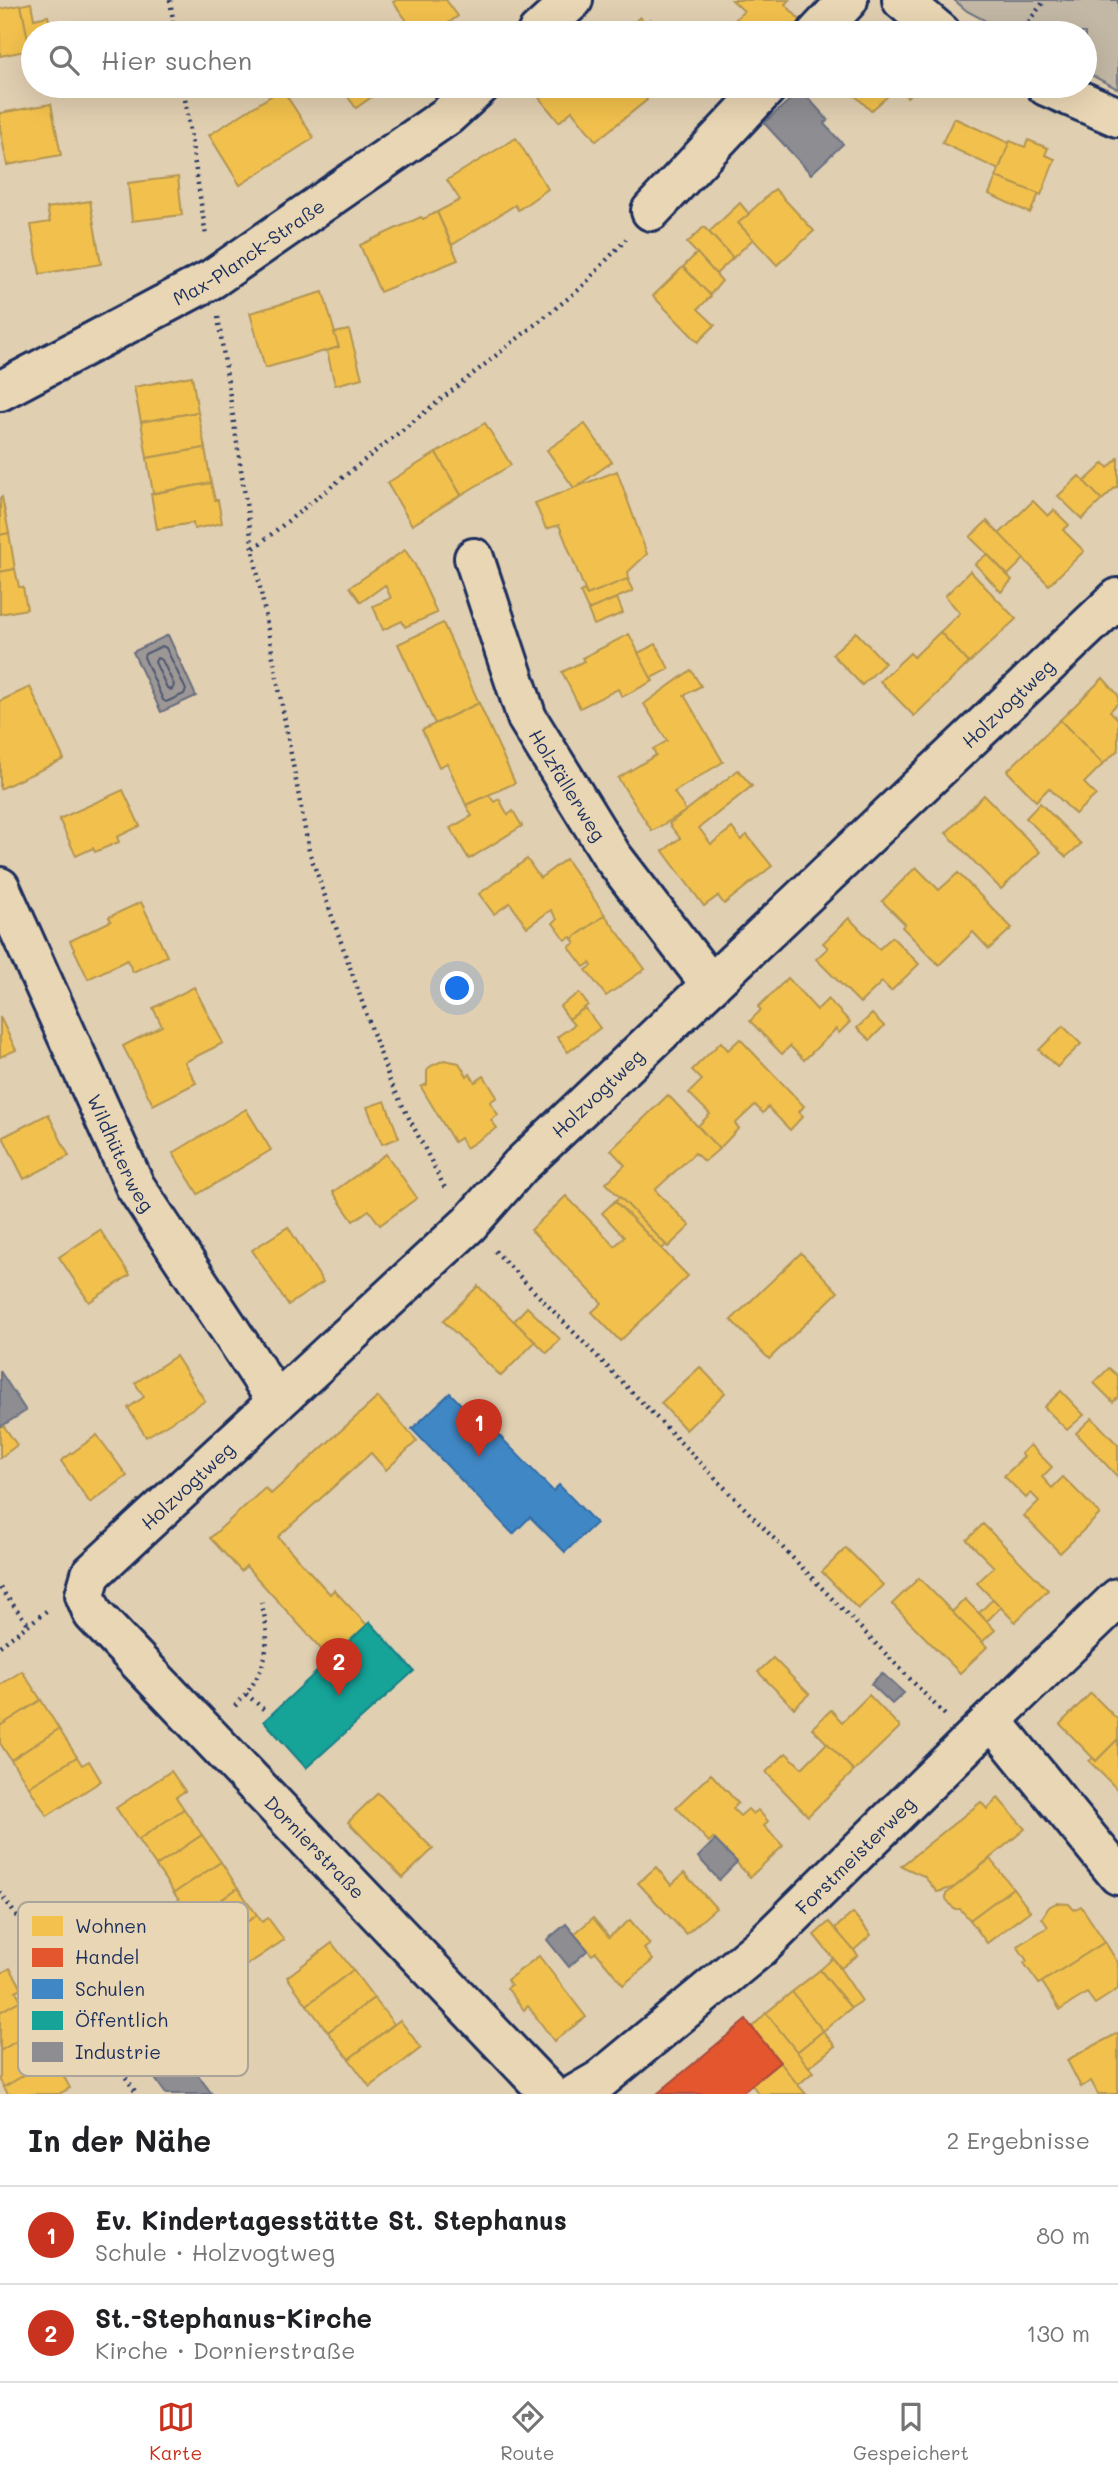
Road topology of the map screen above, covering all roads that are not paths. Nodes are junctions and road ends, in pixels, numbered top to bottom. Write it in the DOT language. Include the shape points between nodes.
graph roads {
  1 [pos="573,0"];
  2 [pos="848,0"];
  3 [pos="902,0"];
  4 [pos="550,21"];
  5 [pos="828,21"];
  6 [pos="927,21"];
  7 [pos="467,98"];
  8 [pos="757,98"];
  9 [pos="1074,98"];
  10 [pos="1118,117"];
  11 [pos="652,211"];
  12 [pos="1,388"];
  13 [pos="474,558"];
  14 [pos="1118,598"];
  15 [pos="0,887"];
  16 [pos="711,985"];
  17 [pos="276,1400"];
  18 [pos="85,1595"];
  19 [pos="1118,1598"];
  20 [pos="981,1731"];
  21 [pos="1118,1875"];
  22 [pos="550,2094"];
  23 [pos="576,2094"];
  1 -- 4 [label="street"];
  2 -- 5 [label="street"];
  3 -- 6 [label="street"];
  7 -- 12 [label="street, Max-Planck-Straße" via="212,279"];
  8 -- 11 [label="street"];
  9 -- 10 [label="street"];
  13 -- 16 [label="street, Holzfällerweg" via="527,718 612,856"];
  14 -- 16 [label="street, Holzvogtweg"];
  15 -- 17 [label="street, Wildhüterweg" via="135,1186"];
  16 -- 17 [label="street, Holzvogtweg" via="520,1167 469,1224"];
  17 -- 18 [label="street, Holzvogtweg" via="91,1574"];
  18 -- 22 [label="street, Dornierstraße" via="93,1614"];
  19 -- 20 [label="street, Forstmeisterweg"];
  20 -- 21 [label="street"];
  20 -- 23 [label="street, Forstmeisterweg" via="762,1946 600,2080"];
}
